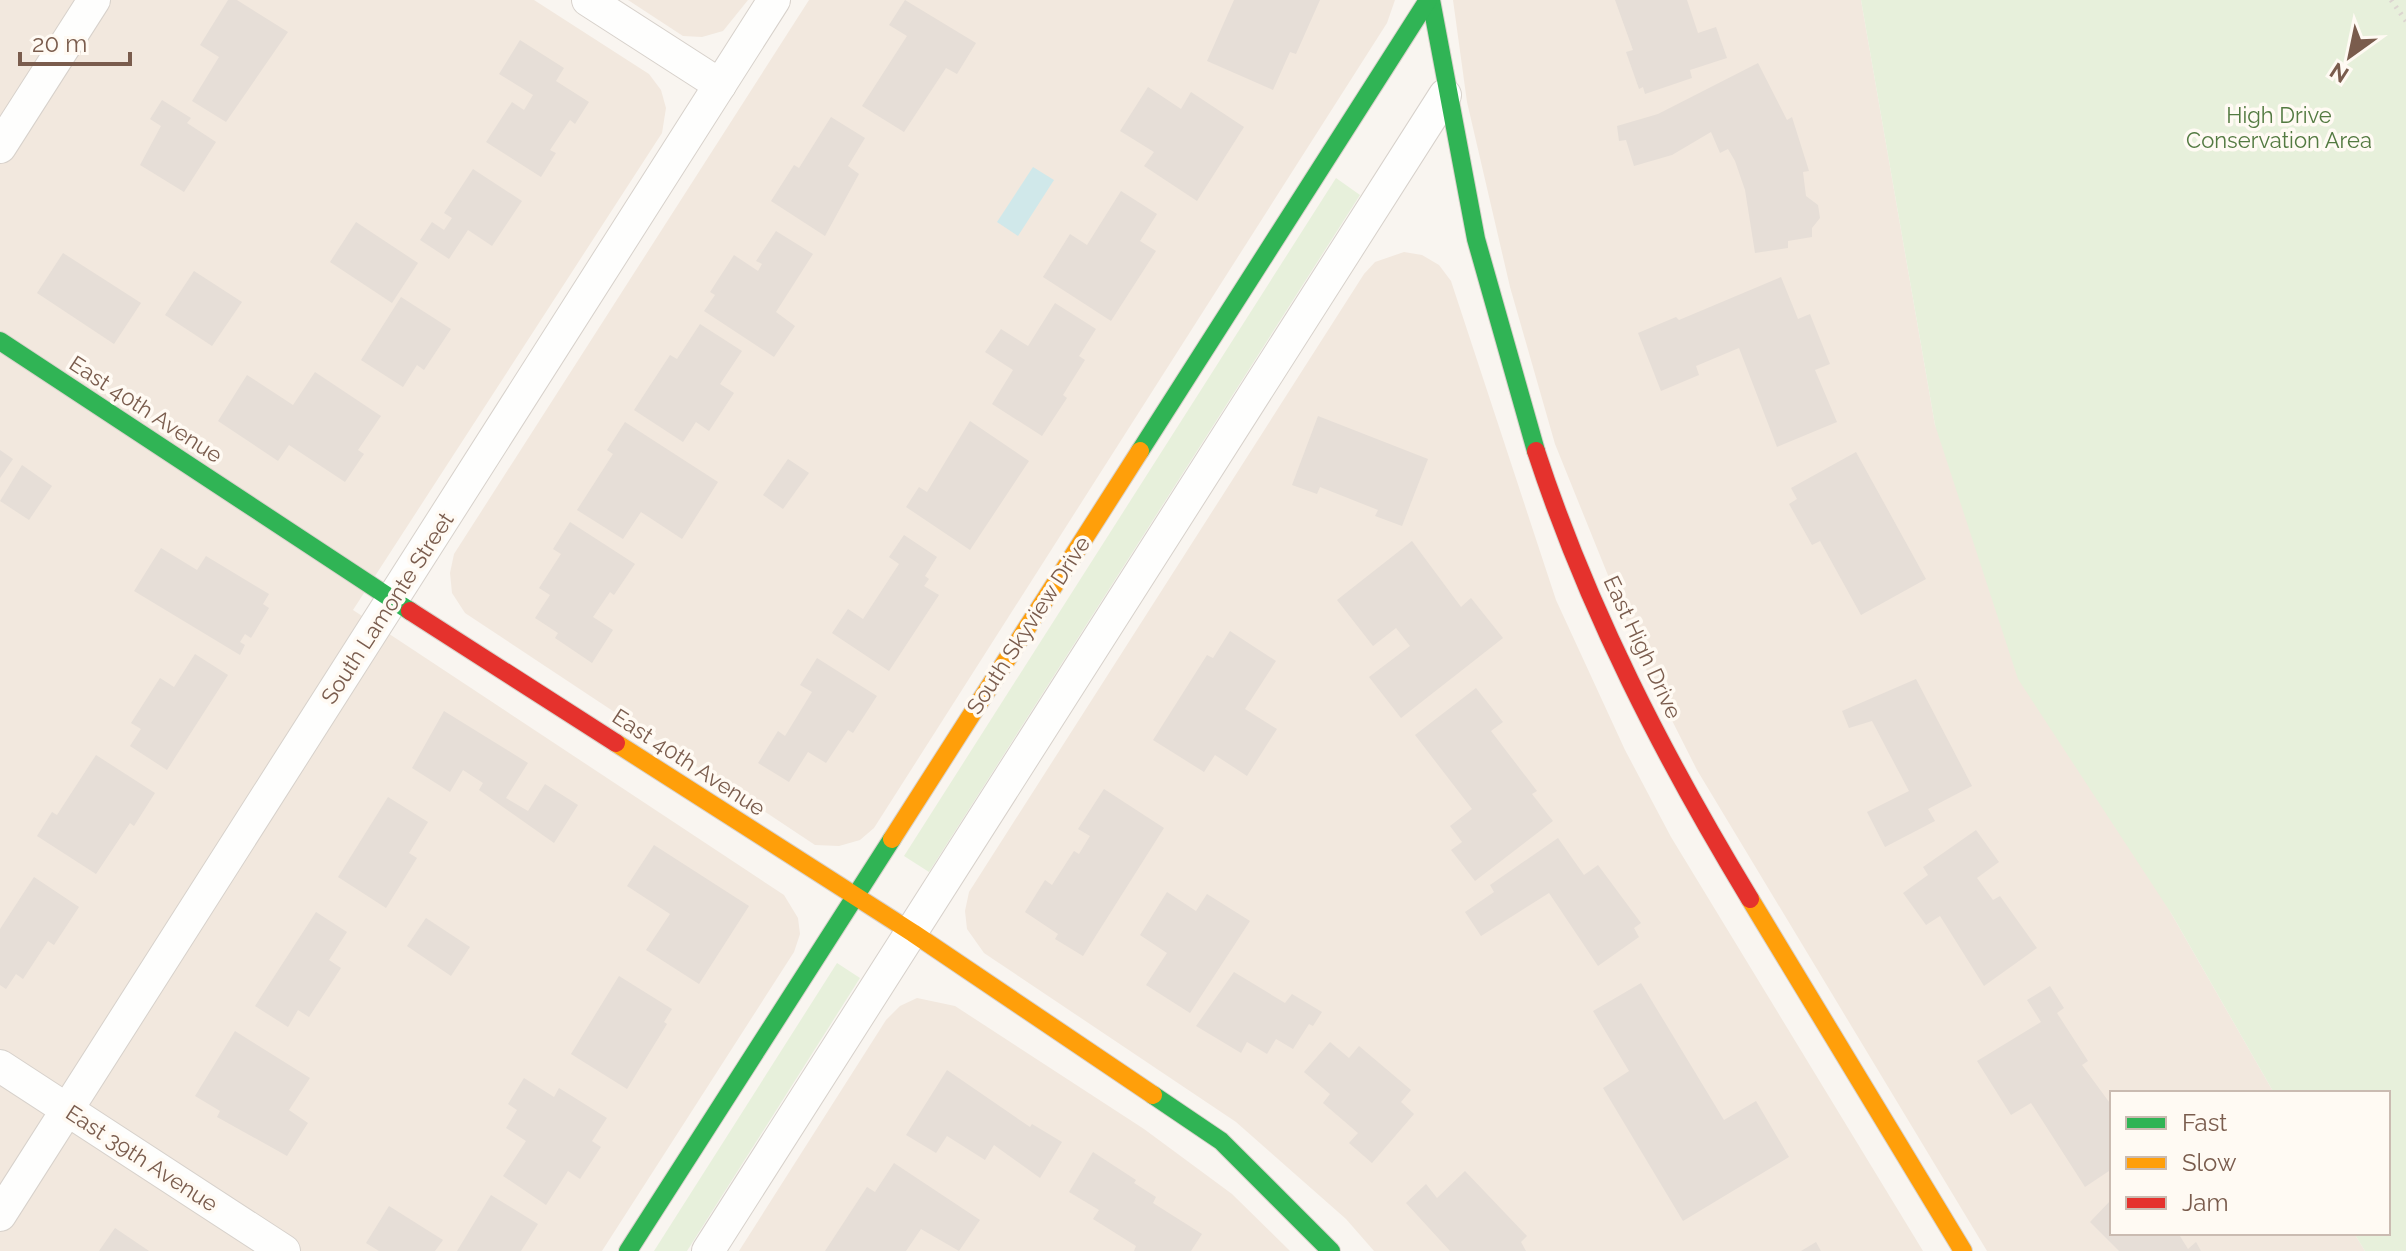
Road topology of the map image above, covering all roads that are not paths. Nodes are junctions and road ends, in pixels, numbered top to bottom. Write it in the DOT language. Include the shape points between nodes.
graph roads {
  1 [pos="94,0"];
  2 [pos="588,0"];
  3 [pos="774,0"];
  4 [pos="1430,0"];
  5 [pos="720,85"];
  6 [pos="1445,95"];
  7 [pos="0,147"];
  8 [pos="0,341"];
  9 [pos="392,600"];
  10 [pos="854,897"];
  11 [pos="913,933"];
  12 [pos="0,1066"];
  13 [pos="67,1110"];
  14 [pos="0,1215"];
  15 [pos="1314,1244"];
  16 [pos="284,1251"];
  17 [pos="628,1251"];
  18 [pos="708,1251"];
  19 [pos="1963,1251"];
  1 -- 7 [label="street"];
  2 -- 5 [label="street"];
  3 -- 5 [label="street, South Lamonte Street"];
  4 -- 6 [label="street, East High Drive"];
  4 -- 10 [label="street, South Skyview Drive"];
  5 -- 9 [label="street, South Lamonte Street"];
  6 -- 11 [label="street"];
  6 -- 19 [label="street, East High Drive" via="1477,254 1529,427 1602,624 1683,789"];
  8 -- 9 [label="street, East 40th Avenue"];
  9 -- 10 [label="street, East 40th Avenue"];
  9 -- 13 [label="street, South Lamonte Street"];
  10 -- 11 [label="street, East 40th Avenue"];
  10 -- 17 [label="street, South Skyview Drive"];
  11 -- 15 [label="street, East 40th Avenue" via="1221,1141"];
  11 -- 18 [label="street"];
  12 -- 13 [label="street, East 39th Avenue"];
  13 -- 14 [label="street, South Lamonte Street"];
  13 -- 16 [label="street, East 39th Avenue"];
}
